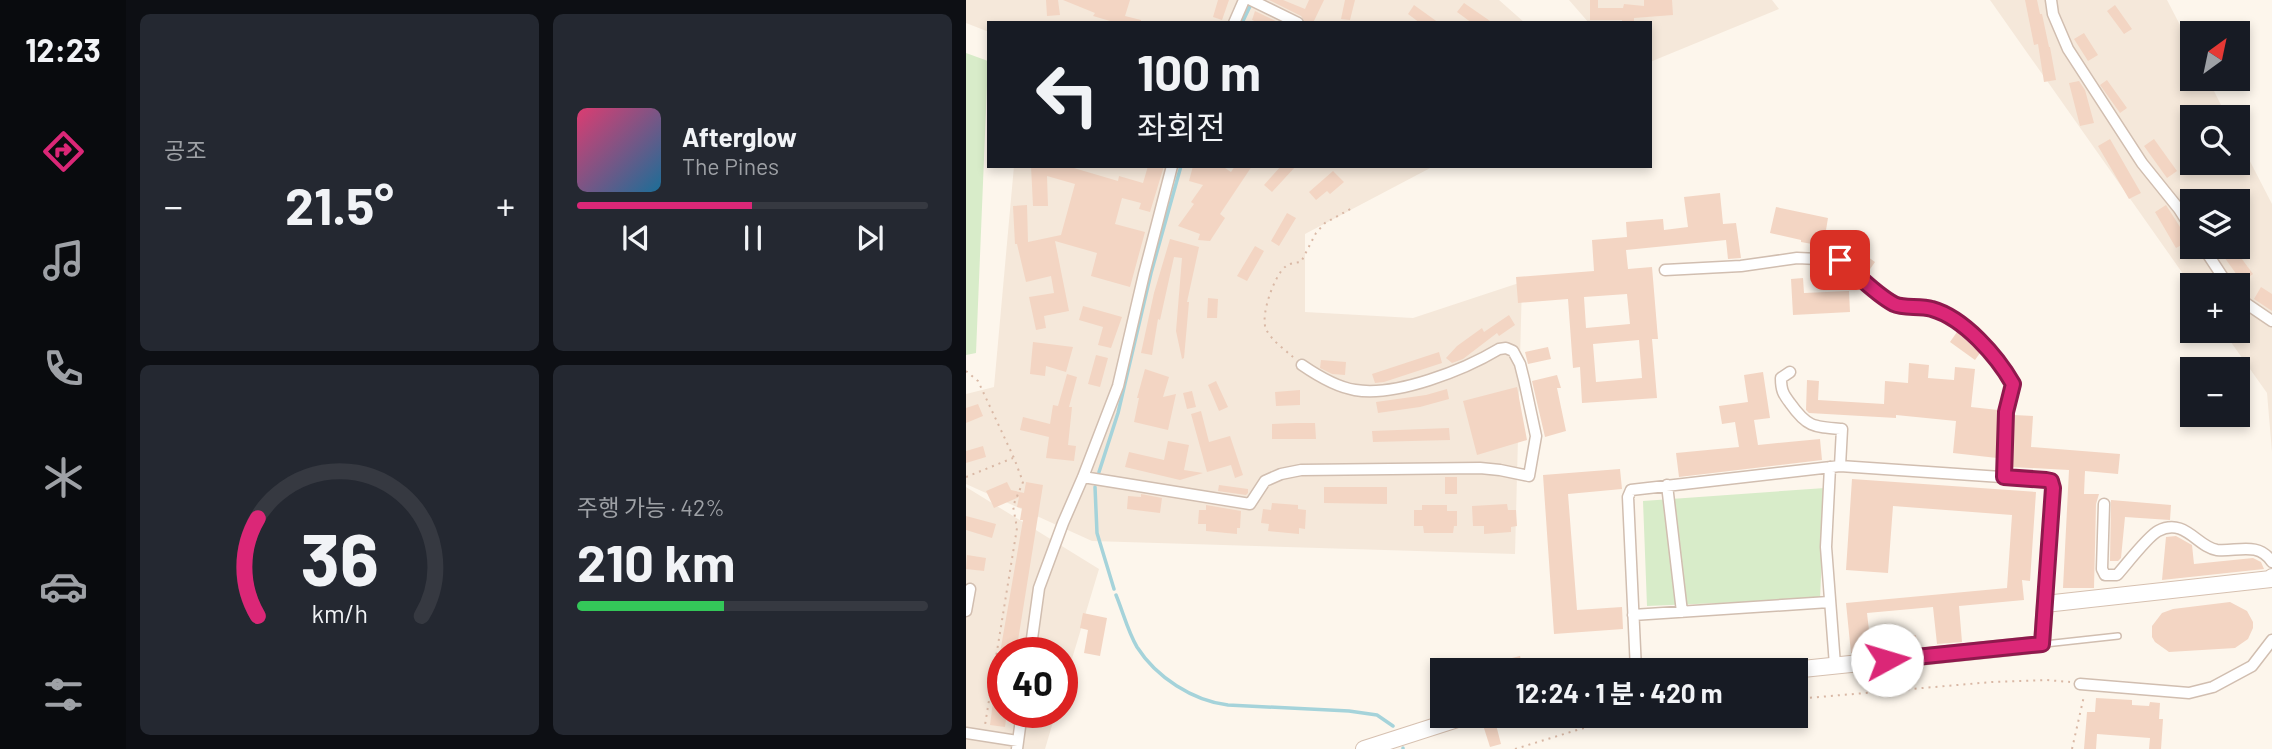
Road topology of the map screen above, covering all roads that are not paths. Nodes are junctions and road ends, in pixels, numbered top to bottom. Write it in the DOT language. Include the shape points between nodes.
graph roads {
  1 [pos="1244,0"];
  2 [pos="1251,0"];
  3 [pos="2051,0"];
  4 [pos="1235,21"];
  5 [pos="1294,21"];
  6 [pos="1171,168"];
  7 [pos="2180,211"];
  8 [pos="1665,270"];
  9 [pos="2250,306"];
  10 [pos="2272,321"];
  11 [pos="1302,365"];
  12 [pos="1790,372"];
  13 [pos="1835,467"];
  14 [pos="1083,477"];
  15 [pos="2004,477"];
  16 [pos="1667,485"];
  17 [pos="2104,503"];
  18 [pos="2272,562"];
  19 [pos="2272,577"];
  20 [pos="970,589"];
  21 [pos="1829,602"];
  22 [pos="2045,604"];
  23 [pos="966,611"];
  24 [pos="1682,612"];
  25 [pos="1633,615"];
  26 [pos="2118,636"];
  27 [pos="1032,637"];
  28 [pos="2272,640"];
  29 [pos="2042,644"];
  30 [pos="1635,658"];
  31 [pos="1835,665"];
  32 [pos="1808,668"];
  33 [pos="2083,684"];
  34 [pos="1430,728"];
  35 [pos="966,733"];
  36 [pos="1017,745"];
  37 [pos="1364,749"];
  1 -- 4 [label="street"];
  2 -- 5 [label="street"];
  3 -- 7 [label="street" via="2068,49 2142,163"];
  6 -- 14 [label="street" via="1118,386"];
  8 -- 15 [label="street" via="1797,258 1840,260 1896,306 1944,313 1991,353 2013,384 2006,412"];
  9 -- 10 [label="street"];
  11 -- 14 [label="street" via="1341,386 1380,390 1458,370 1499,349 1513,351 1536,436 1529,476 1480,468 1301,470 1265,481 1250,504"];
  12 -- 13 [label="street" via="1781,378 1781,391 1802,421 1842,429"];
  13 -- 15 [label="street"];
  13 -- 16 [label="street"];
  13 -- 21 [label="street" via="1826,547"];
  14 -- 27 [label="street" via="1039,588"];
  15 -- 22 [label="street" via="2051,481"];
  16 -- 24 [label="street"];
  16 -- 25 [label="street" via="1631,490 1628,497"];
  17 -- 18 [label="street" via="2105,575 2117,575 2157,531 2171,528 2188,531 2215,550 2249,547"];
  19 -- 22 [label="street"];
  20 -- 23 [label="street"];
  21 -- 24 [label="street"];
  21 -- 31 [label="street"];
  22 -- 29 [label="street"];
  24 -- 25 [label="street"];
  25 -- 30 [label="street"];
  26 -- 29 [label="lane"];
  28 -- 33 [label="street" via="2252,666 2189,694"];
  29 -- 31 [label="street"];
  31 -- 32 [label="street"];
  34 -- 37 [label="street"];
  35 -- 36 [label="street"];
}
